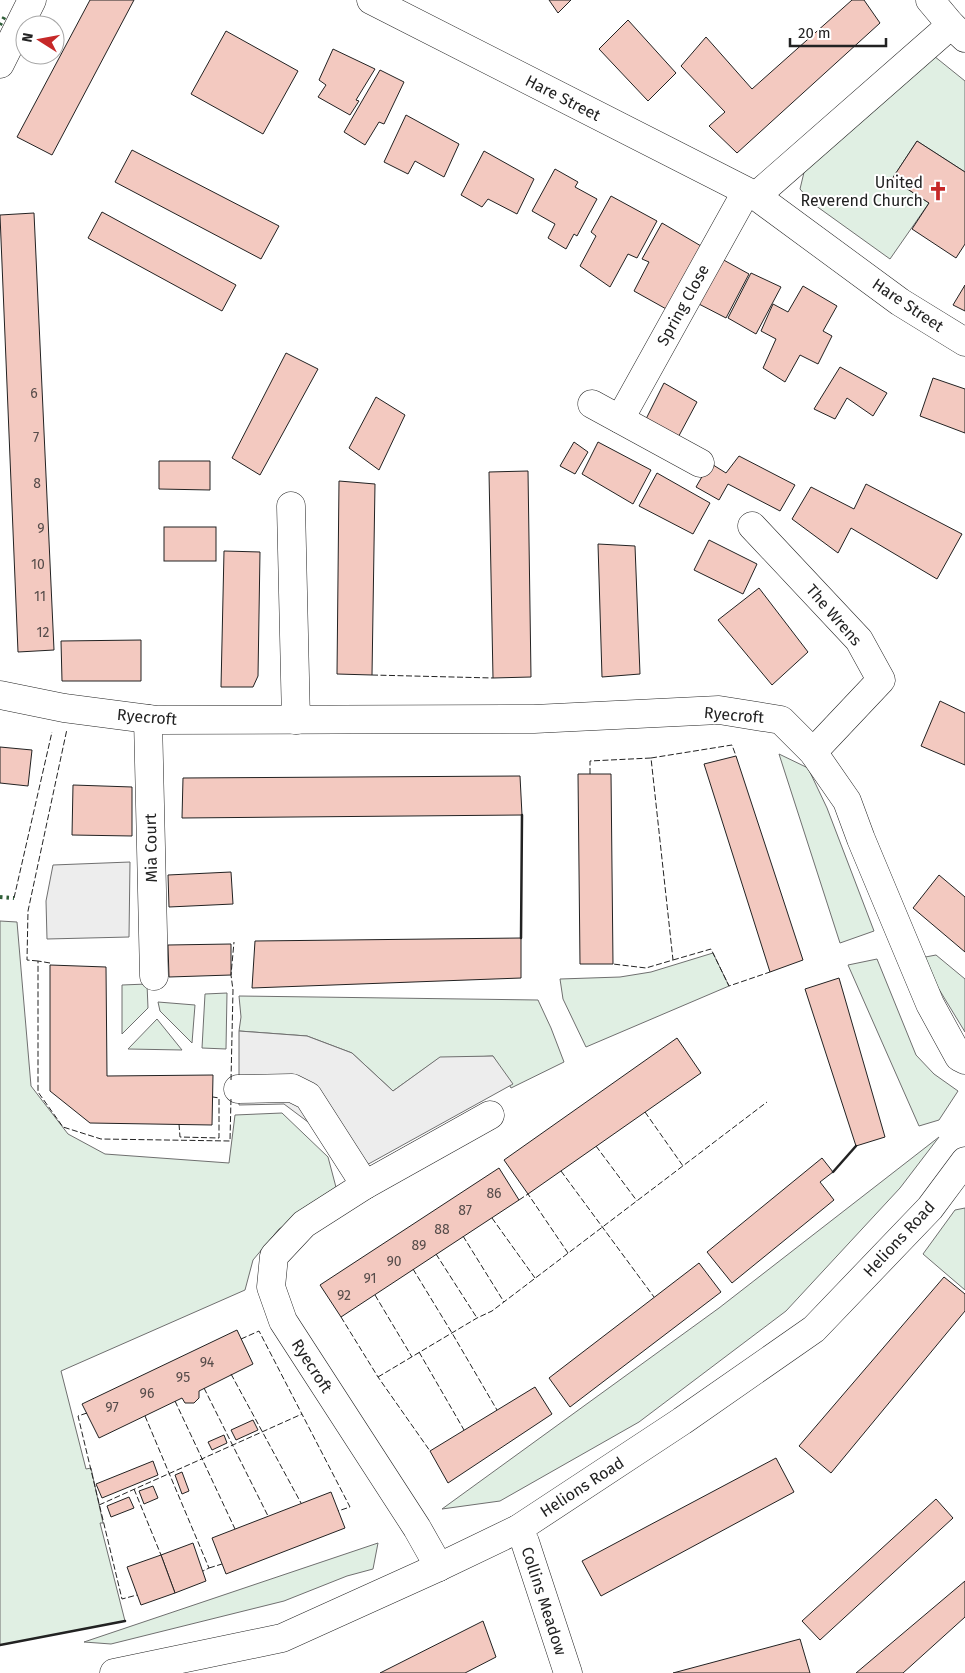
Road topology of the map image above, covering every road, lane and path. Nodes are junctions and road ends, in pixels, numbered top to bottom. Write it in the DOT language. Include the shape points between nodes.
graph roads {
  1 [pos="32,0"];
  2 [pos="371,0"];
  3 [pos="930,0"];
  4 [pos="958,31"];
  5 [pos="0,64"];
  6 [pos="751,194"];
  7 [pos="965,342"];
  8 [pos="592,404"];
  9 [pos="620,419"];
  10 [pos="700,463"];
  11 [pos="291,506"];
  12 [pos="752,526"];
  13 [pos="0,696"];
  14 [pos="148,719"];
  15 [pos="296,720"];
  16 [pos="813,752"];
  17 [pos="154,976"];
  18 [pos="965,1060"];
  19 [pos="238,1089"];
  20 [pos="490,1115"];
  21 [pos="965,1161"];
  22 [pos="365,1185"];
  23 [pos="518,1529"];
  24 [pos="439,1567"];
  25 [pos="114,1673"];
  26 [pos="568,1673"];
  1 -- 5 [label="street"];
  2 -- 6 [label="street, Hare Street"];
  3 -- 4 [label="street"];
  4 -- 6 [label="street"];
  6 -- 7 [label="street, Hare Street" via="900,302"];
  6 -- 9 [label="street, Spring Close"];
  8 -- 9 [label="street"];
  9 -- 10 [label="street"];
  11 -- 15 [label="street"];
  12 -- 16 [label="street, The Wrens" via="859,640 881,680"];
  13 -- 14 [label="street, Ryecroft"];
  14 -- 15 [label="street, Ryecroft"];
  14 -- 17 [label="street, Mia Court"];
  15 -- 16 [label="street, Ryecroft" via="534,719 719,710 781,720"];
  16 -- 18 [label="street, Ryecroft" via="847,801 930,1004 959,1057"];
  19 -- 22 [label="street" via="292,1088 308,1096"];
  20 -- 22 [label="street, Ryecroft"];
  21 -- 23 [label="street, Helions Road" via="930,1208 814,1329"];
  22 -- 24 [label="street, Ryecroft" via="304,1224 274,1256 271,1287 283,1322"];
  23 -- 24 [label="street, Helions Road"];
  23 -- 26 [label="street, Collins Meadow"];
  24 -- 25 [label="street, Helions Road" via="282,1638"];
}
